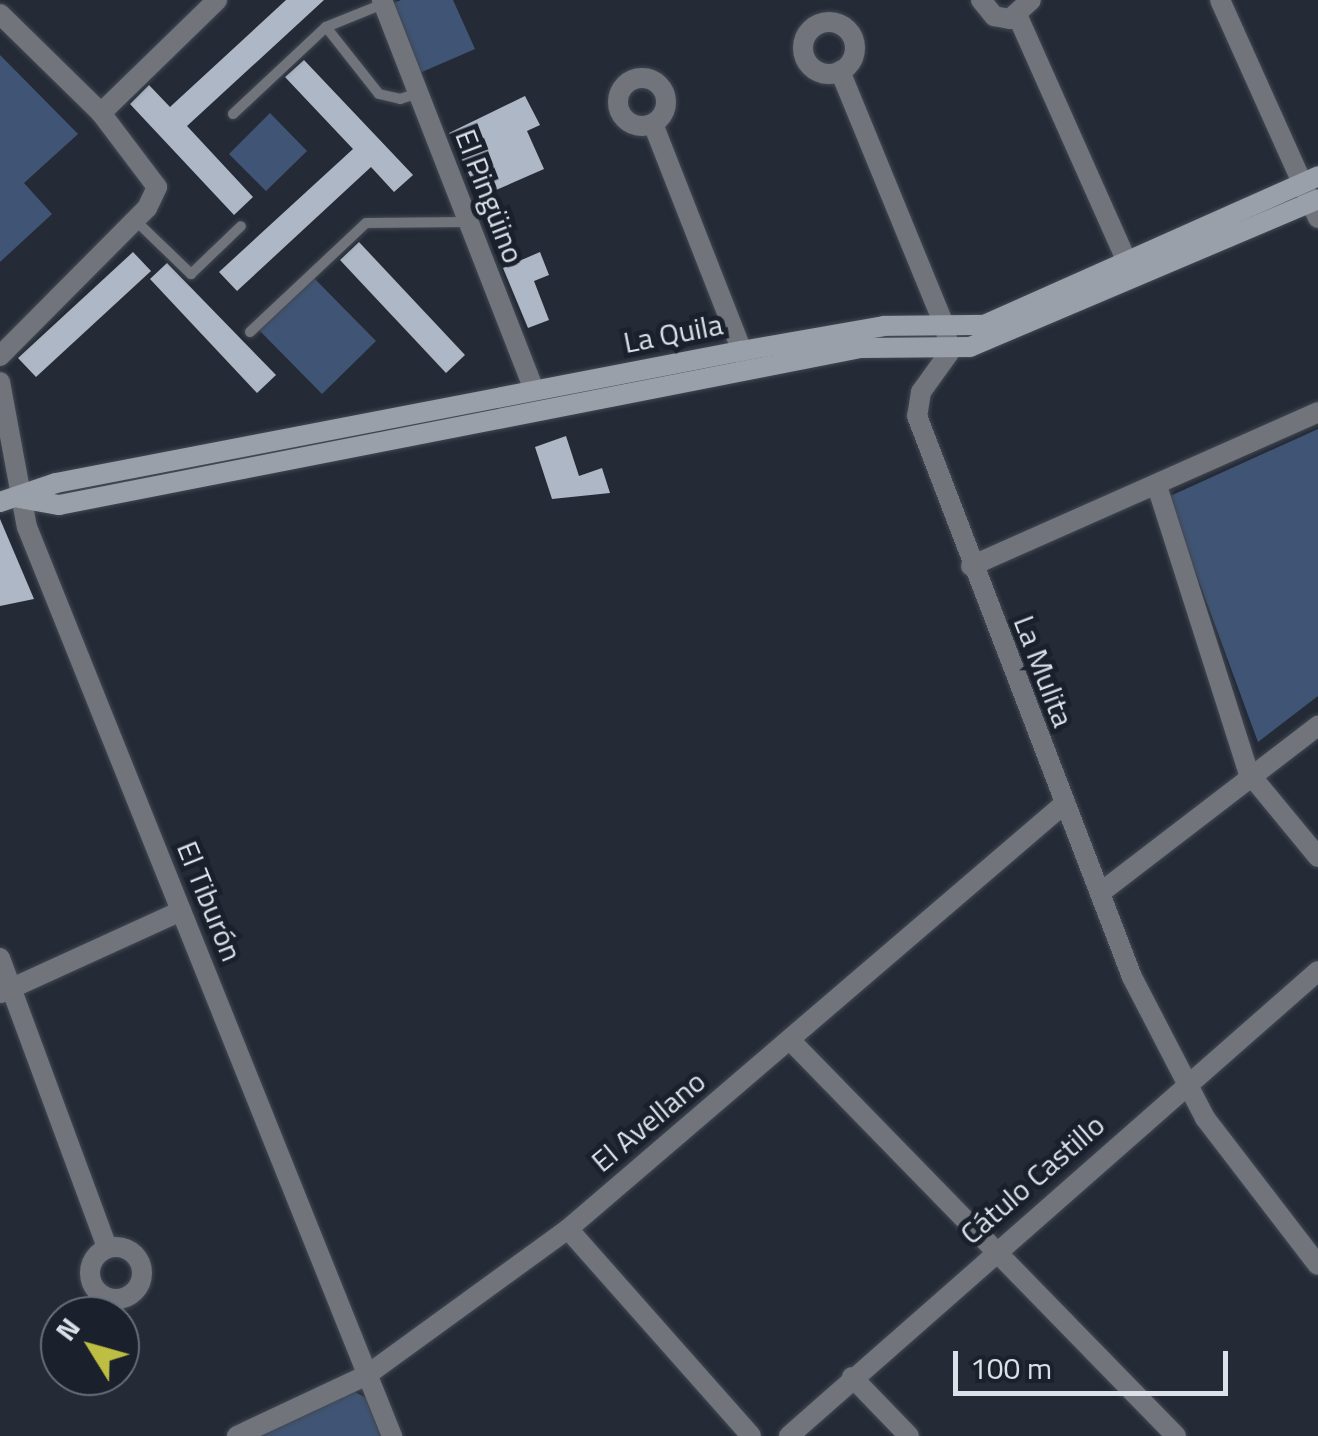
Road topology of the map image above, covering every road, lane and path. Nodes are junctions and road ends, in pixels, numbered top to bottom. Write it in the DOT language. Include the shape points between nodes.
graph roads {
  1 [pos="217,0"];
  2 [pos="982,0"];
  3 [pos="1220,0"];
  4 [pos="382,2"];
  5 [pos="1024,8"];
  6 [pos="0,14"];
  7 [pos="326,27"];
  8 [pos="840,71"];
  9 [pos="418,93"];
  10 [pos="100,114"];
  11 [pos="233,114"];
  12 [pos="653,124"];
  13 [pos="1313,196"];
  14 [pos="135,220"];
  15 [pos="468,222"];
  16 [pos="241,226"];
  17 [pos="1131,271"];
  18 [pos="250,332"];
  19 [pos="947,339"];
  20 [pos="741,351"];
  21 [pos="0,356"];
  22 [pos="750,371"];
  23 [pos="0,382"];
  24 [pos="534,389"];
  25 [pos="544,412"];
  26 [pos="1318,412"];
  27 [pos="1157,486"];
  28 [pos="9,500"];
  29 [pos="970,566"];
  30 [pos="1318,726"];
  31 [pos="1253,777"];
  32 [pos="1064,804"];
  33 [pos="1318,857"];
  34 [pos="1100,893"];
  35 [pos="181,911"];
  36 [pos="0,958"];
  37 [pos="1318,972"];
  38 [pos="5,991"];
  39 [pos="790,1040"];
  40 [pos="1187,1086"];
  41 [pos="568,1229"];
  42 [pos="107,1248"];
  43 [pos="995,1252"];
  44 [pos="1318,1264"];
  45 [pos="367,1374"];
  46 [pos="852,1378"];
  47 [pos="237,1436"];
  48 [pos="392,1436"];
  49 [pos="752,1436"];
  50 [pos="789,1436"];
  51 [pos="909,1436"];
  52 [pos="1176,1436"];
  1 -- 10 [label="street"];
  2 -- 5 [label="street" via="994,16"];
  3 -- 13 [label="street"];
  4 -- 7 [label="lane"];
  4 -- 9 [label="street, El Pingüino"];
  5 -- 17 [label="street"];
  6 -- 10 [label="street"];
  7 -- 9 [label="lane" via="379,94 400,99"];
  7 -- 11 [label="lane"];
  8 -- 19 [label="street"];
  9 -- 15 [label="street, El Pingüino"];
  10 -- 14 [label="street" via="154,176 154,198"];
  12 -- 20 [label="street"];
  13 -- 17 [label="main road, La Quila"];
  14 -- 16 [label="lane" via="191,274"];
  14 -- 21 [label="street"];
  15 -- 18 [label="lane" via="366,223"];
  15 -- 24 [label="street, El Pingüino"];
  17 -- 19 [label="main road, La Quila"];
  19 -- 20 [label="main road, La Quila" via="884,326"];
  19 -- 22 [label="main road, La Quila"];
  19 -- 29 [label="street, La Mulita" via="916,416"];
  20 -- 22 [label="street"];
  20 -- 24 [label="main road, La Quila"];
  22 -- 25 [label="main road, La Quila"];
  23 -- 28 [label="street, El Tiburón"];
  24 -- 25 [label="main road, El Pingüino"];
  24 -- 28 [label="main road, La Quila" via="56,483"];
  25 -- 28 [label="main road, La Quila" via="59,505"];
  26 -- 27 [label="street"];
  27 -- 29 [label="street"];
  27 -- 31 [label="street"];
  28 -- 35 [label="street, El Tiburón"];
  29 -- 32 [label="street, La Mulita"];
  30 -- 31 [label="street"];
  31 -- 33 [label="street"];
  31 -- 34 [label="street"];
  32 -- 34 [label="street, La Mulita"];
  32 -- 39 [label="street, El Avellano"];
  34 -- 40 [label="street, La Mulita" via="1132,977"];
  35 -- 38 [label="street"];
  35 -- 45 [label="street, El Tiburón"];
  36 -- 38 [label="street"];
  37 -- 40 [label="street, Cátulo Castillo"];
  38 -- 42 [label="street"];
  39 -- 41 [label="street, El Avellano"];
  39 -- 43 [label="street"];
  40 -- 43 [label="street, Cátulo Castillo"];
  40 -- 44 [label="street, La Mulita"];
  41 -- 45 [label="street, El Avellano"];
  41 -- 49 [label="street"];
  43 -- 46 [label="street, Cátulo Castillo"];
  43 -- 52 [label="street"];
  45 -- 47 [label="street, El Avellano"];
  45 -- 48 [label="street, El Tiburón"];
  46 -- 50 [label="street, Cátulo Castillo"];
  46 -- 51 [label="street"];
}
